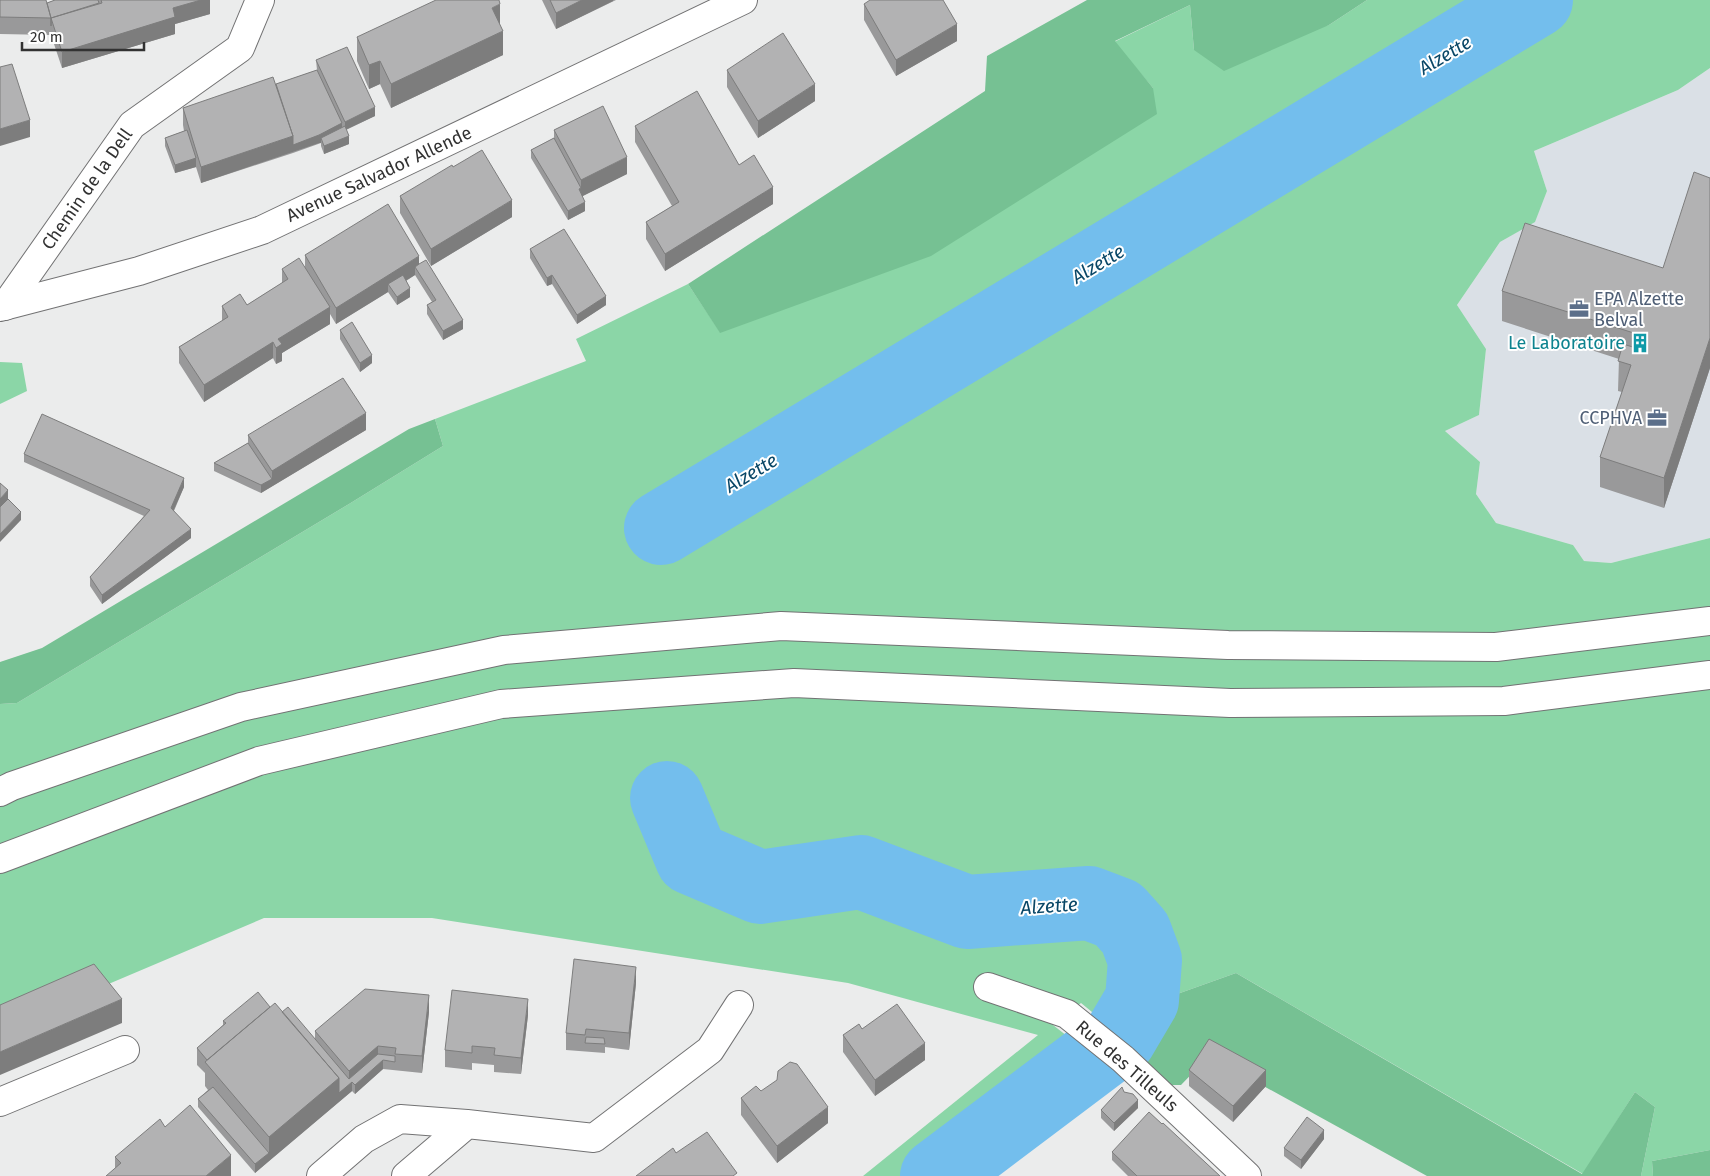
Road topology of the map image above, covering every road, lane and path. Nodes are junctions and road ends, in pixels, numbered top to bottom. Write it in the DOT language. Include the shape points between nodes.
graph roads {
  1 [pos="260,0"];
  2 [pos="743,0"];
  3 [pos="2,307"];
  4 [pos="1710,621"];
  5 [pos="1710,675"];
  6 [pos="0,792"];
  7 [pos="0,859"];
  8 [pos="988,987"];
  9 [pos="739,1005"];
  10 [pos="125,1050"];
  11 [pos="0,1102"];
  12 [pos="467,1124"];
  13 [pos="321,1176"];
  14 [pos="406,1176"];
  15 [pos="1247,1176"];
  1 -- 3 [label="main road, Chemin de la Dell" via="240,48 132,125"];
  2 -- 3 [label="main road, Avenue Salvador Allende" via="262,230 139,270"];
  4 -- 6 [label="main road" via="1496,647 1228,645 781,626 504,650 241,707"];
  5 -- 7 [label="main road" via="1504,701 1230,703 794,683 501,704 259,760"];
  8 -- 15 [label="main road, Rue des Tilleuls" via="1067,1014 1123,1059"];
  9 -- 12 [label="main road" via="710,1050 594,1138"];
  10 -- 11 [label="main road"];
  12 -- 13 [label="main road" via="400,1119 364,1139"];
  12 -- 14 [label="main road"];
}
